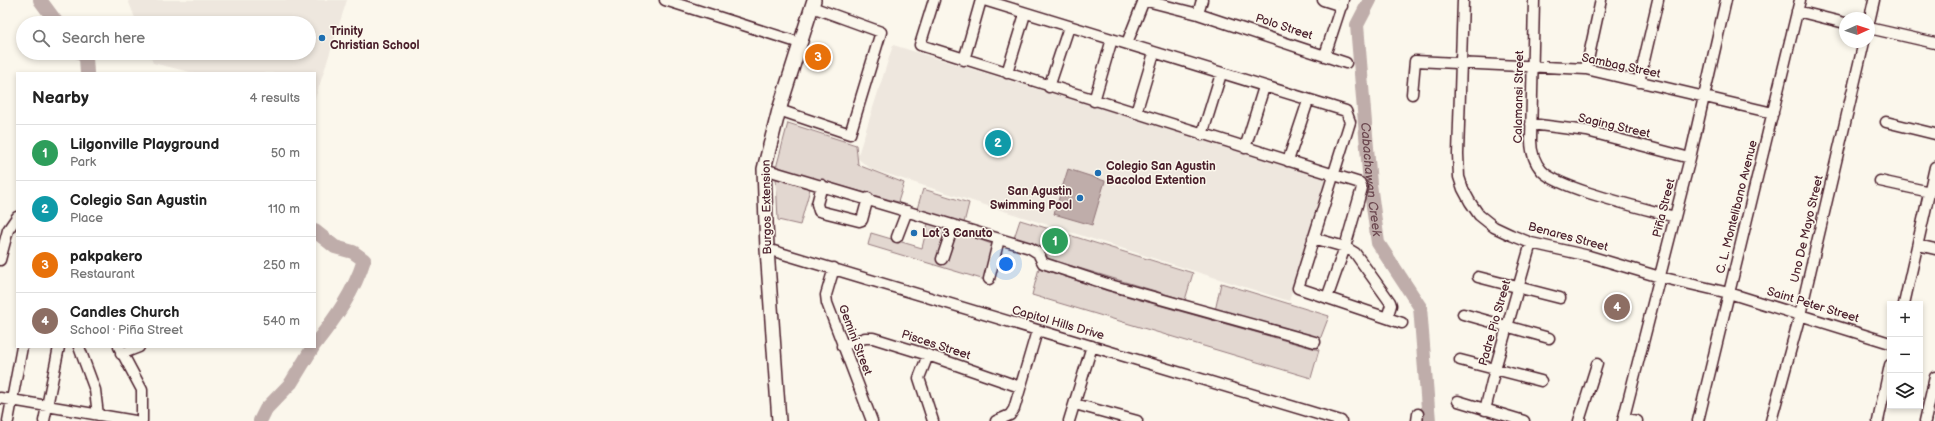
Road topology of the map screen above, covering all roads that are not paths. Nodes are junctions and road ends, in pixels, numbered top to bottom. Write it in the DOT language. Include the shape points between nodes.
graph roads {
  1 [pos="665,0"];
  2 [pos="934,0"];
  3 [pos="982,0"];
  4 [pos="1143,0"];
  5 [pos="1202,0"];
  6 [pos="1323,0"];
  7 [pos="1462,0"];
  8 [pos="1534,0"];
  9 [pos="1601,0"];
  10 [pos="1658,0"];
  11 [pos="1726,0"];
  12 [pos="1800,0"];
  13 [pos="1874,0"];
  14 [pos="1342,3"];
  15 [pos="813,4"];
  16 [pos="1797,12"];
  17 [pos="1871,12"];
  18 [pos="1024,14"];
  19 [pos="1198,14"];
  20 [pos="1839,22"];
  21 [pos="1069,27"];
  22 [pos="1875,29"];
  23 [pos="1112,39"];
  24 [pos="800,43"];
  25 [pos="1127,43"];
  26 [pos="1935,43"];
  27 [pos="1863,48"];
  28 [pos="1154,52"];
  29 [pos="1325,54"];
  30 [pos="964,60"];
  31 [pos="1460,62"];
  32 [pos="1346,63"];
  33 [pos="1532,66"];
  34 [pos="1586,70"];
  35 [pos="1007,73"];
  36 [pos="1221,74"];
  37 [pos="1639,82"];
  38 [pos="1049,87"];
  39 [pos="1264,87"];
  40 [pos="1412,94"];
  41 [pos="1704,97"];
  42 [pos="1094,100"];
  43 [pos="1308,101"];
  44 [pos="779,110"];
  45 [pos="1136,113"];
  46 [pos="1773,113"];
  47 [pos="1886,122"];
  48 [pos="1531,124"];
  49 [pos="1935,134"];
  50 [pos="1202,135"];
  51 [pos="1245,148"];
  52 [pos="1690,158"];
  53 [pos="1288,161"];
  54 [pos="1935,167"];
  55 [pos="764,168"];
  56 [pos="1333,174"];
  57 [pos="1880,181"];
  58 [pos="822,185"];
  59 [pos="1930,192"];
  60 [pos="868,198"];
  61 [pos="907,211"];
  62 [pos="1675,217"];
  63 [pos="16,218"];
  64 [pos="953,226"];
  65 [pos="897,237"];
  66 [pos="1313,238"];
  67 [pos="999,240"];
  68 [pos="1531,242"];
  69 [pos="1918,245"];
  70 [pos="1345,247"];
  71 [pos="767,249"];
  72 [pos="1935,249"];
  73 [pos="942,259"];
  74 [pos="0,260"];
  75 [pos="834,268"];
  76 [pos="1660,277"];
  77 [pos="1478,278"];
  78 [pos="988,279"];
  79 [pos="1518,288"];
  80 [pos="1729,293"];
  81 [pos="1327,298"];
  82 [pos="1560,298"];
  83 [pos="1905,301"];
  84 [pos="1463,314"];
  85 [pos="1800,315"];
  86 [pos="1388,318"];
  87 [pos="1402,323"];
  88 [pos="1507,326"];
  89 [pos="1037,331"];
  90 [pos="1549,338"];
  91 [pos="1887,341"];
  92 [pos="1315,342"];
  93 [pos="842,346"];
  94 [pos="1092,346"];
  95 [pos="22,348"];
  96 [pos="58,348"];
  97 [pos="79,348"];
  98 [pos="133,348"];
  99 [pos="120,350"];
  100 [pos="928,354"];
  101 [pos="1460,360"];
  102 [pos="1597,364"];
  103 [pos="1495,369"];
  104 [pos="1888,373"];
  105 [pos="1935,377"];
  106 [pos="1541,381"];
  107 [pos="1020,387"];
  108 [pos="0,398"];
  109 [pos="13,400"];
  110 [pos="1458,401"];
  111 [pos="1075,404"];
  112 [pos="47,406"];
  113 [pos="1485,410"];
  114 [pos="98,415"];
  115 [pos="79,416"];
  116 [pos="112,419"];
  117 [pos="1624,419"];
  118 [pos="8,421"];
  119 [pos="44,421"];
  120 [pos="135,421"];
  121 [pos="142,421"];
  122 [pos="779,421"];
  123 [pos="872,421"];
  124 [pos="933,421"];
  125 [pos="996,421"];
  126 [pos="1069,421"];
  127 [pos="1137,421"];
  128 [pos="1341,421"];
  129 [pos="1524,421"];
  130 [pos="1579,421"];
  131 [pos="1637,421"];
  132 [pos="1698,421"];
  133 [pos="1771,421"];
  134 [pos="1878,421"];
  135 [pos="1925,421"];
  1 -- 24 [label="street"];
  2 -- 30 [label="street" via="920,46"];
  3 -- 18 [label="street"];
  3 -- 30 [label="street"];
  4 -- 19 [label="street, Polo Street"];
  4 -- 25 [label="street"];
  5 -- 19 [label="street"];
  6 -- 14 [label="street"];
  7 -- 31 [label="street, Benares Street"];
  8 -- 33 [label="street, Calamansi Street"];
  9 -- 34 [label="street"];
  10 -- 37 [label="street"];
  11 -- 41 [label="street, Piña Street"];
  12 -- 16 [label="street, C. L. Montelibano Avenue"];
  13 -- 17 [label="street"];
  14 -- 29 [label="street"];
  15 -- 24 [label="main road, Burgos Extension"];
  15 -- 44 [label="street" via="881,32 852,128 850,134"];
  16 -- 20 [label="street"];
  16 -- 46 [label="street, C. L. Montelibano Avenue"];
  18 -- 21 [label="street"];
  18 -- 35 [label="street"];
  19 -- 29 [label="street, Polo Street"];
  21 -- 23 [label="street"];
  21 -- 38 [label="street"];
  22 -- 26 [label="street"];
  23 -- 25 [label="street"];
  23 -- 42 [label="street"];
  24 -- 44 [label="main road, Burgos Extension"];
  25 -- 28 [label="street"];
  27 -- 85 [label="street, Uno De Mayo Street"];
  28 -- 36 [label="street"];
  28 -- 45 [label="street"];
  29 -- 32 [label="street, Polo Street"];
  30 -- 35 [label="street"];
  31 -- 33 [label="street, Sambag Street"];
  31 -- 40 [label="street, Sambag Street" via="1415,61"];
  31 -- 68 [label="street, Benares Street" via="1458,154 1462,189 1479,215 1494,227"];
  33 -- 34 [label="street, Sambag Street"];
  33 -- 48 [label="street, Calamansi Street"];
  34 -- 37 [label="street, Sambag Street"];
  35 -- 38 [label="street"];
  36 -- 39 [label="street"];
  36 -- 50 [label="street"];
  37 -- 41 [label="street, Sambag Street"];
  38 -- 42 [label="street"];
  39 -- 43 [label="street"];
  39 -- 51 [label="street"];
  41 -- 46 [label="street, Sambag Street"];
  41 -- 52 [label="street, Piña Street"];
  42 -- 45 [label="street"];
  43 -- 53 [label="street"];
  43 -- 56 [label="street" via="1346,111 1349,116 1350,122"];
  44 -- 55 [label="main road, Burgos Extension"];
  45 -- 50 [label="street"];
  46 -- 80 [label="street, C. L. Montelibano Avenue"];
  47 -- 49 [label="street"];
  48 -- 52 [label="street, Saging Street" via="1587,131"];
  48 -- 62 [label="street, Calamansi Street" via="1532,152 1542,171 1551,178 1569,186"];
  50 -- 51 [label="street"];
  51 -- 53 [label="street"];
  52 -- 62 [label="street, Piña Street"];
  53 -- 56 [label="street"];
  54 -- 59 [label="street"];
  55 -- 58 [label="street"];
  55 -- 71 [label="main road, Burgos Extension"];
  56 -- 66 [label="street"];
  56 -- 70 [label="street" via="1361,185"];
  57 -- 59 [label="street"];
  58 -- 60 [label="street"];
  58 -- 60 [label="street" via="817,204 819,211 862,220"];
  59 -- 69 [label="street"];
  60 -- 61 [label="street"];
  61 -- 64 [label="street"];
  61 -- 65 [label="street"];
  62 -- 76 [label="street, Piña Street"];
  63 -- 74 [label="street" via="8,230"];
  64 -- 67 [label="street"];
  64 -- 73 [label="street"];
  66 -- 70 [label="street"];
  66 -- 81 [label="street" via="1298,288"];
  67 -- 78 [label="street"];
  67 -- 92 [label="street" via="1036,251 1047,265"];
  68 -- 76 [label="street, Benares Street"];
  68 -- 79 [label="street, Padre Pio Street"];
  69 -- 72 [label="street"];
  69 -- 83 [label="street"];
  70 -- 81 [label="street"];
  70 -- 86 [label="street" via="1362,261 1390,302"];
  71 -- 75 [label="street, Capitol Hills Drive"];
  71 -- 122 [label="main road, Burgos Extension"];
  75 -- 89 [label="street, Capitol Hills Drive"];
  75 -- 93 [label="street, Gemini Street" via="826,295"];
  76 -- 80 [label="street, Benares Street"];
  76 -- 117 [label="street, Piña Street"];
  77 -- 79 [label="street"];
  79 -- 82 [label="street"];
  79 -- 88 [label="street, Padre Pio Street"];
  80 -- 85 [label="street, Saint Peter Street"];
  80 -- 132 [label="street, C. L. Montelibano Avenue"];
  81 -- 86 [label="street"];
  84 -- 88 [label="street"];
  85 -- 91 [label="street, Saint Peter Street"];
  85 -- 133 [label="street, Uno De Mayo Street"];
  86 -- 87 [label="street"];
  88 -- 90 [label="street"];
  88 -- 103 [label="street, Padre Pio Street"];
  89 -- 94 [label="street, Capitol Hills Drive"];
  89 -- 107 [label="street"];
  93 -- 100 [label="street, Pisces Street" via="873,338"];
  93 -- 123 [label="street, Gemini Street"];
  94 -- 111 [label="street"];
  94 -- 128 [label="street, Capitol Hills Drive"];
  95 -- 109 [label="street"];
  96 -- 112 [label="street"];
  97 -- 114 [label="street" via="95,390"];
  98 -- 99 [label="street"];
  99 -- 121 [label="street" via="142,390"];
  100 -- 107 [label="street, Pisces Street"];
  100 -- 124 [label="street" via="919,378"];
  101 -- 103 [label="street"];
  102 -- 130 [label="street"];
  103 -- 106 [label="street"];
  103 -- 113 [label="street, Padre Pio Street"];
  104 -- 134 [label="street"];
  105 -- 135 [label="street"];
  107 -- 125 [label="street" via="1010,415"];
  108 -- 109 [label="street"];
  109 -- 112 [label="street"];
  109 -- 118 [label="street"];
  110 -- 113 [label="street"];
  111 -- 126 [label="street"];
  111 -- 127 [label="street"];
  112 -- 115 [label="street"];
  112 -- 119 [label="street"];
  113 -- 129 [label="street"];
  114 -- 115 [label="street"];
  114 -- 116 [label="street"];
  116 -- 120 [label="street"];
  117 -- 131 [label="street"];
}
